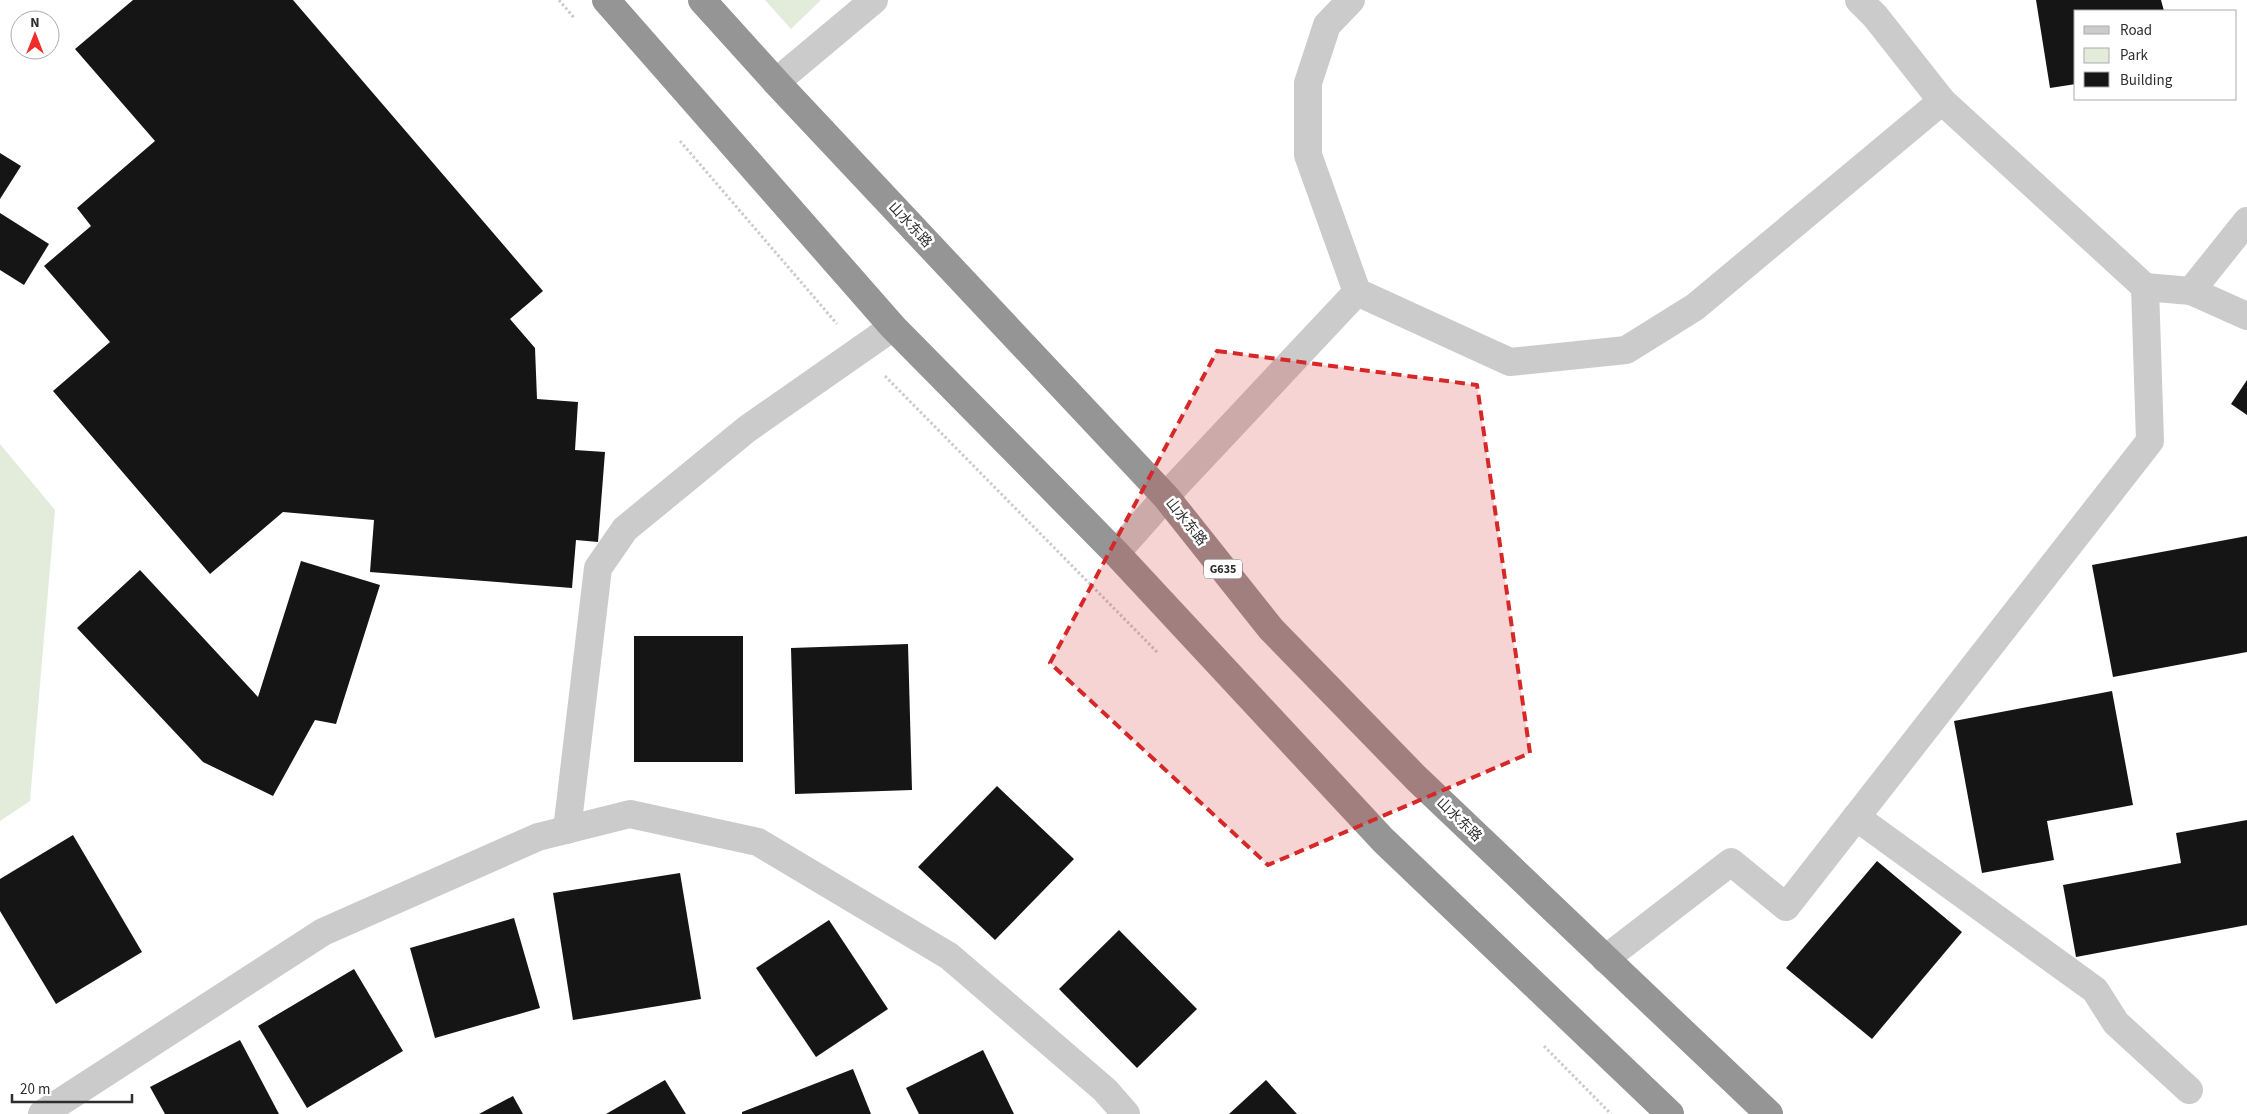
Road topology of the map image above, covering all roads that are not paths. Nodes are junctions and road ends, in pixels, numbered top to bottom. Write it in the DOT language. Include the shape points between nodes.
graph roads {
  1 [pos="606,0"];
  2 [pos="702,0"];
  3 [pos="874,0"];
  4 [pos="1351,0"];
  5 [pos="1859,0"];
  6 [pos="776,82"];
  7 [pos="1942,101"];
  8 [pos="2247,221"];
  9 [pos="2145,287"];
  10 [pos="2191,291"];
  11 [pos="1357,292"];
  12 [pos="2247,316"];
  13 [pos="893,327"];
  14 [pos="1166,497"];
  15 [pos="1116,554"];
  16 [pos="1856,817"];
  17 [pos="567,830"];
  18 [pos="1604,959"];
  19 [pos="2190,1090"];
  20 [pos="42,1114"];
  21 [pos="1126,1114"];
  22 [pos="1670,1114"];
  23 [pos="1769,1114"];
  1 -- 13 [label="highway"];
  2 -- 6 [label="highway, 山水东路 / G635"];
  3 -- 6 [label="street"];
  4 -- 11 [label="street" via="1326,25 1308,83 1308,155"];
  5 -- 7 [label="street"];
  6 -- 14 [label="highway, 山水东路 / G635"];
  7 -- 9 [label="street"];
  7 -- 11 [label="street" via="1696,307 1626,350 1510,362"];
  8 -- 10 [label="street"];
  9 -- 10 [label="street"];
  9 -- 16 [label="street" via="2150,441"];
  10 -- 12 [label="street"];
  11 -- 14 [label="street"];
  13 -- 15 [label="highway"];
  13 -- 17 [label="street" via="747,429 625,529 598,568"];
  14 -- 15 [label="street"];
  14 -- 18 [label="highway, 山水东路 / G635" via="1271,629 1416,778"];
  15 -- 22 [label="highway" via="1383,840"];
  16 -- 18 [label="street" via="1786,907 1731,862"];
  16 -- 19 [label="street" via="2095,990 2116,1023"];
  17 -- 20 [label="street" via="538,838 323,932"];
  17 -- 21 [label="street" via="630,814 758,842 948,956 1105,1090"];
  18 -- 23 [label="highway, 山水东路 / G635"];
}
